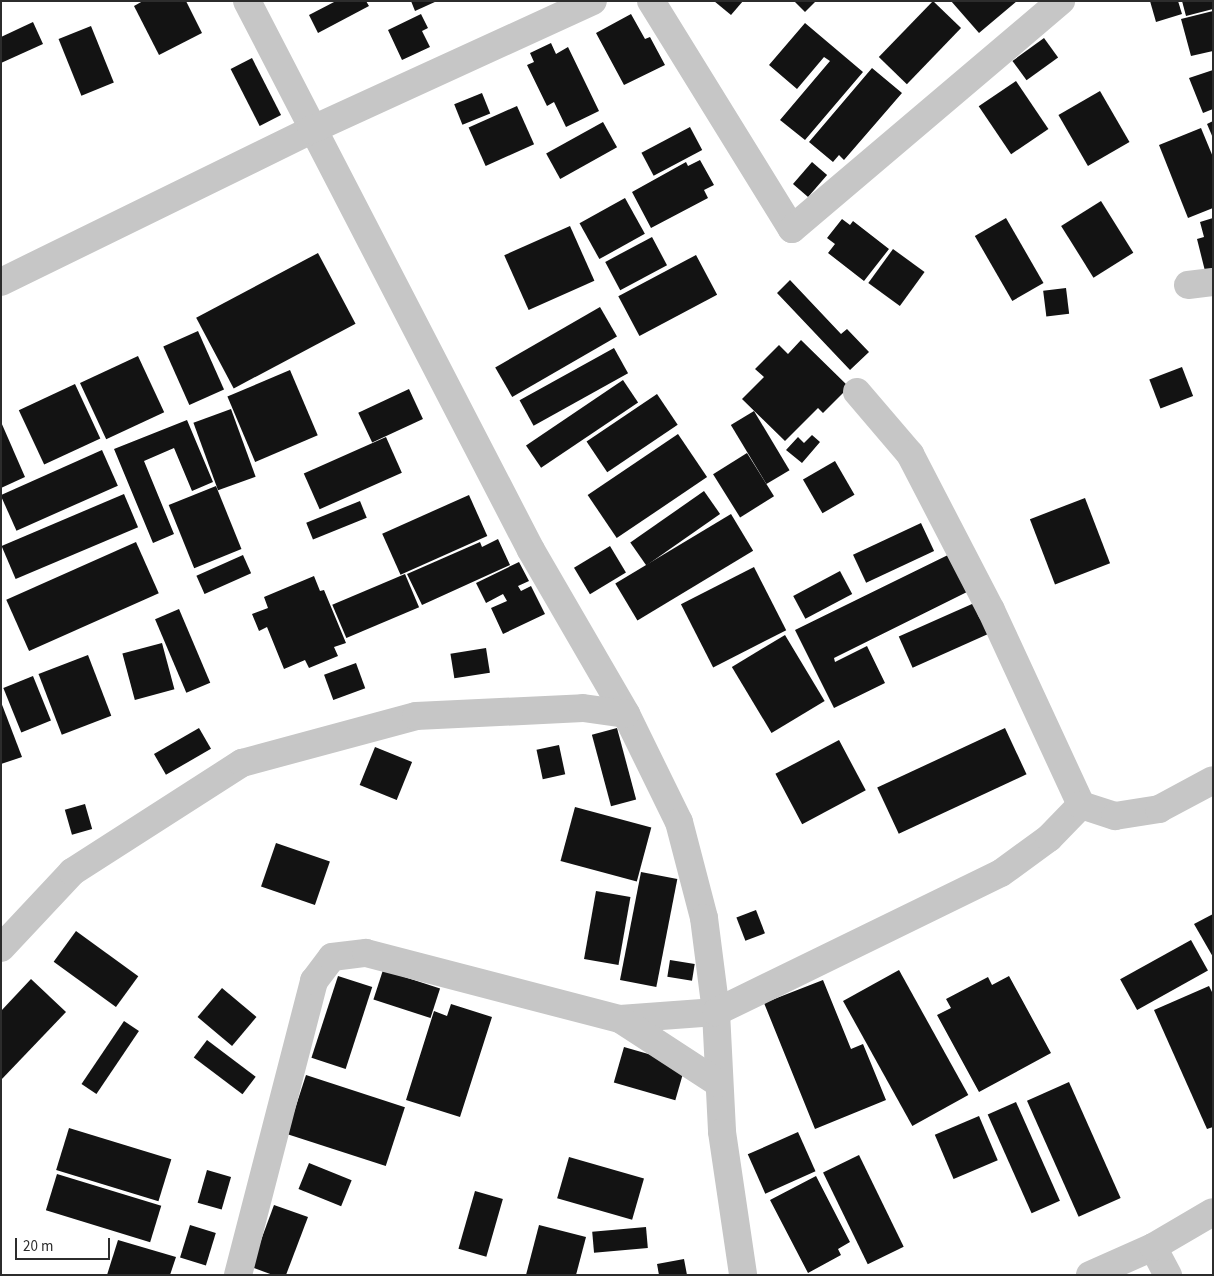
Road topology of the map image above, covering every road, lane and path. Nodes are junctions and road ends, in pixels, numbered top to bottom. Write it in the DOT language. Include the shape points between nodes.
graph roads {
  1 [pos="247,1"];
  2 [pos="593,1"];
  3 [pos="651,1"];
  4 [pos="1061,1"];
  5 [pos="312,130"];
  6 [pos="1,282"];
  7 [pos="857,392"];
  8 [pos="626,714"];
  9 [pos="1213,780"];
  10 [pos="1081,805"];
  11 [pos="1,948"];
  12 [pos="716,1012"];
  13 [pos="620,1019"];
  14 [pos="718,1083"];
  15 [pos="1213,1212"];
  16 [pos="1153,1247"];
  17 [pos="238,1275"];
  18 [pos="743,1275"];
  19 [pos="1090,1275"];
  20 [pos="1168,1275"];
  1 -- 5 [label="street"];
  2 -- 5 [label="street"];
  3 -- 4 [label="street" via="792,229"];
  5 -- 6 [label="street"];
  5 -- 8 [label="street" via="531,550"];
  7 -- 10 [label="street" via="910,454 991,610"];
  8 -- 11 [label="street" via="583,708 416,716 242,763 72,872"];
  8 -- 12 [label="street" via="679,822 692,862 704,918"];
  9 -- 10 [label="street" via="1159,809 1115,816"];
  10 -- 12 [label="street" via="1049,838 1001,873"];
  12 -- 13 [label="street"];
  12 -- 14 [label="street"];
  13 -- 14 [label="street"];
  13 -- 17 [label="street" via="366,953 332,957 314,981"];
  14 -- 18 [label="street" via="730,1201"];
  15 -- 16 [label="street"];
  16 -- 19 [label="street"];
  16 -- 20 [label="street"];
}
